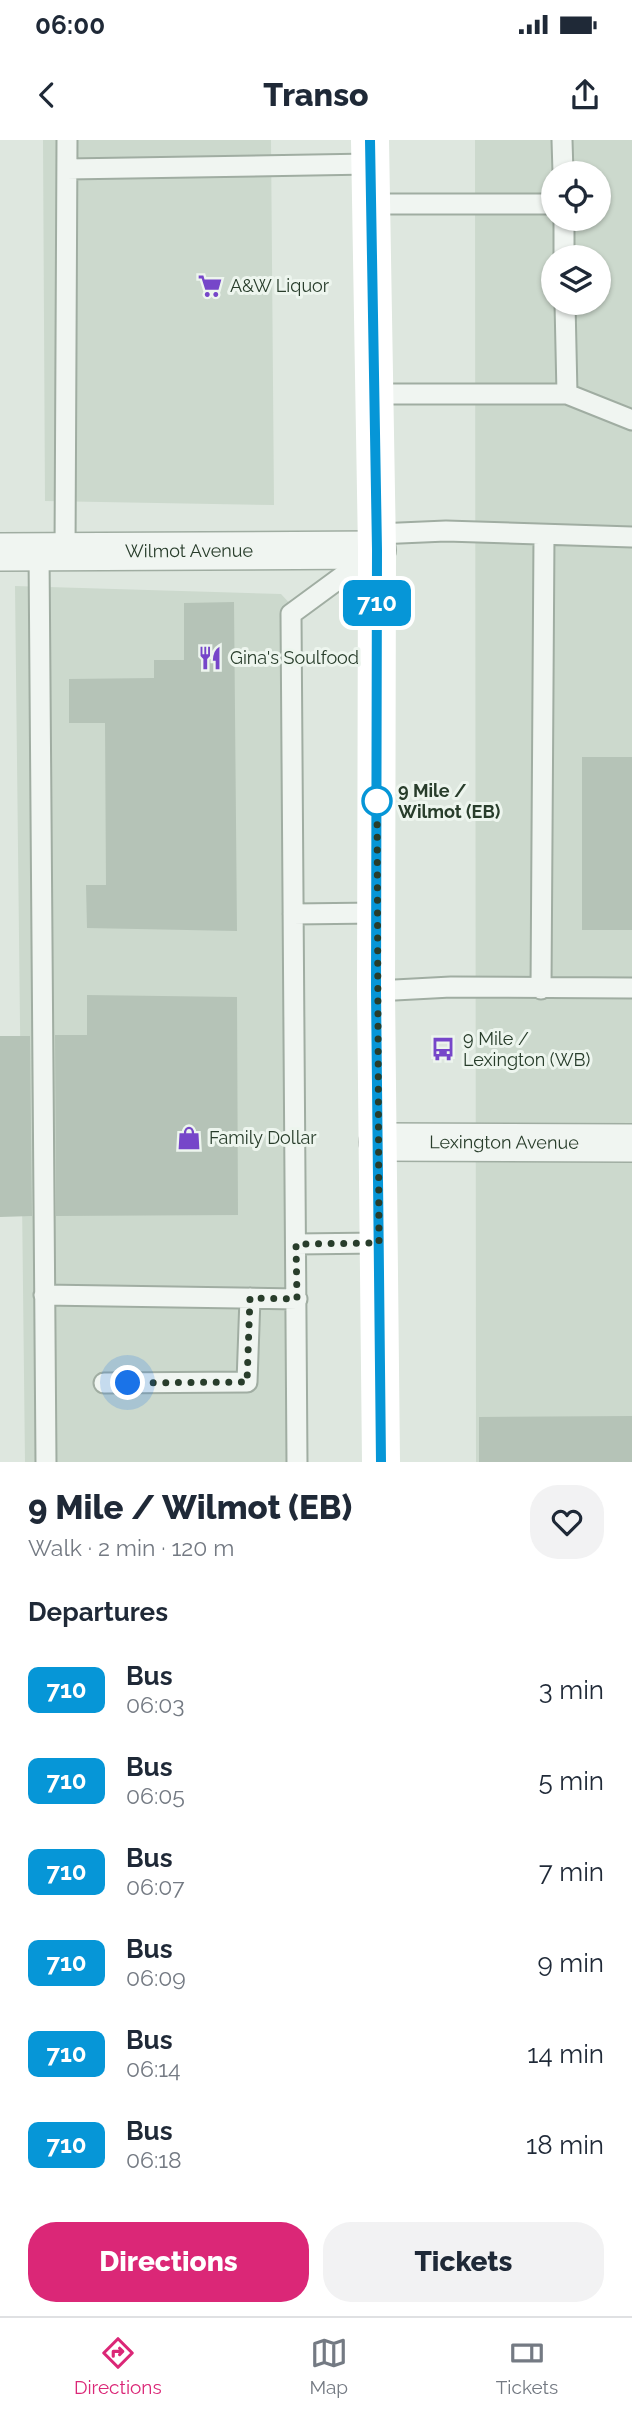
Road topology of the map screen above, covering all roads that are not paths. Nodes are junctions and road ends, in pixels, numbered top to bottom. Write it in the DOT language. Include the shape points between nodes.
graph roads {
  1 [pos="67,140"];
  2 [pos="562,140"];
  3 [pos="370,152"];
  4 [pos="563,161"];
  5 [pos="67,169"];
  6 [pos="370,204"];
  7 [pos="541,204"];
  8 [pos="565,315"];
  9 [pos="375,394"];
  10 [pos="567,394"];
  11 [pos="632,420"];
  12 [pos="544,536"];
  13 [pos="632,537"];
  14 [pos="377,542"];
  15 [pos="0,552"];
  16 [pos="52,552"];
  17 [pos="377,913"];
  18 [pos="293,914"];
  19 [pos="632,988"];
  20 [pos="541,989"];
  21 [pos="376,991"];
  22 [pos="378,1142"];
  23 [pos="632,1143"];
  24 [pos="379,1243"];
  25 [pos="296,1244"];
  26 [pos="44,1295"];
  27 [pos="250,1298"];
  28 [pos="297,1299"];
  29 [pos="104,1384"];
  30 [pos="46,1462"];
  31 [pos="297,1462"];
  32 [pos="381,1462"];
  1 -- 5 [label="lane"];
  2 -- 4 [label="lane"];
  3 -- 5 [label="lane"];
  3 -- 6 [label="main road"];
  5 -- 16 [label="lane"];
  6 -- 7 [label="lane"];
  6 -- 9 [label="main road"];
  8 -- 10 [label="lane"];
  9 -- 10 [label="lane"];
  9 -- 14 [label="main road"];
  10 -- 11 [label="lane"];
  12 -- 13 [label="lane"];
  12 -- 14 [label="lane" via="446,531"];
  12 -- 20 [label="lane"];
  14 -- 16 [label="street, Wilmot Avenue"];
  14 -- 17 [label="main road"];
  14 -- 18 [label="lane" via="292,614"];
  15 -- 16 [label="street, Wilmot Avenue"];
  16 -- 26 [label="lane"];
  17 -- 18 [label="lane"];
  17 -- 21 [label="main road"];
  18 -- 25 [label="lane"];
  19 -- 20 [label="lane"];
  20 -- 21 [label="lane"];
  21 -- 22 [label="main road"];
  22 -- 23 [label="street, Lexington Avenue"];
  22 -- 24 [label="main road"];
  24 -- 25 [label="lane"];
  24 -- 32 [label="main road"];
  25 -- 28 [label="lane"];
  26 -- 27 [label="lane"];
  26 -- 30 [label="lane"];
  27 -- 28 [label="lane"];
  27 -- 29 [label="lane" via="247,1382"];
  28 -- 31 [label="lane"];
}
